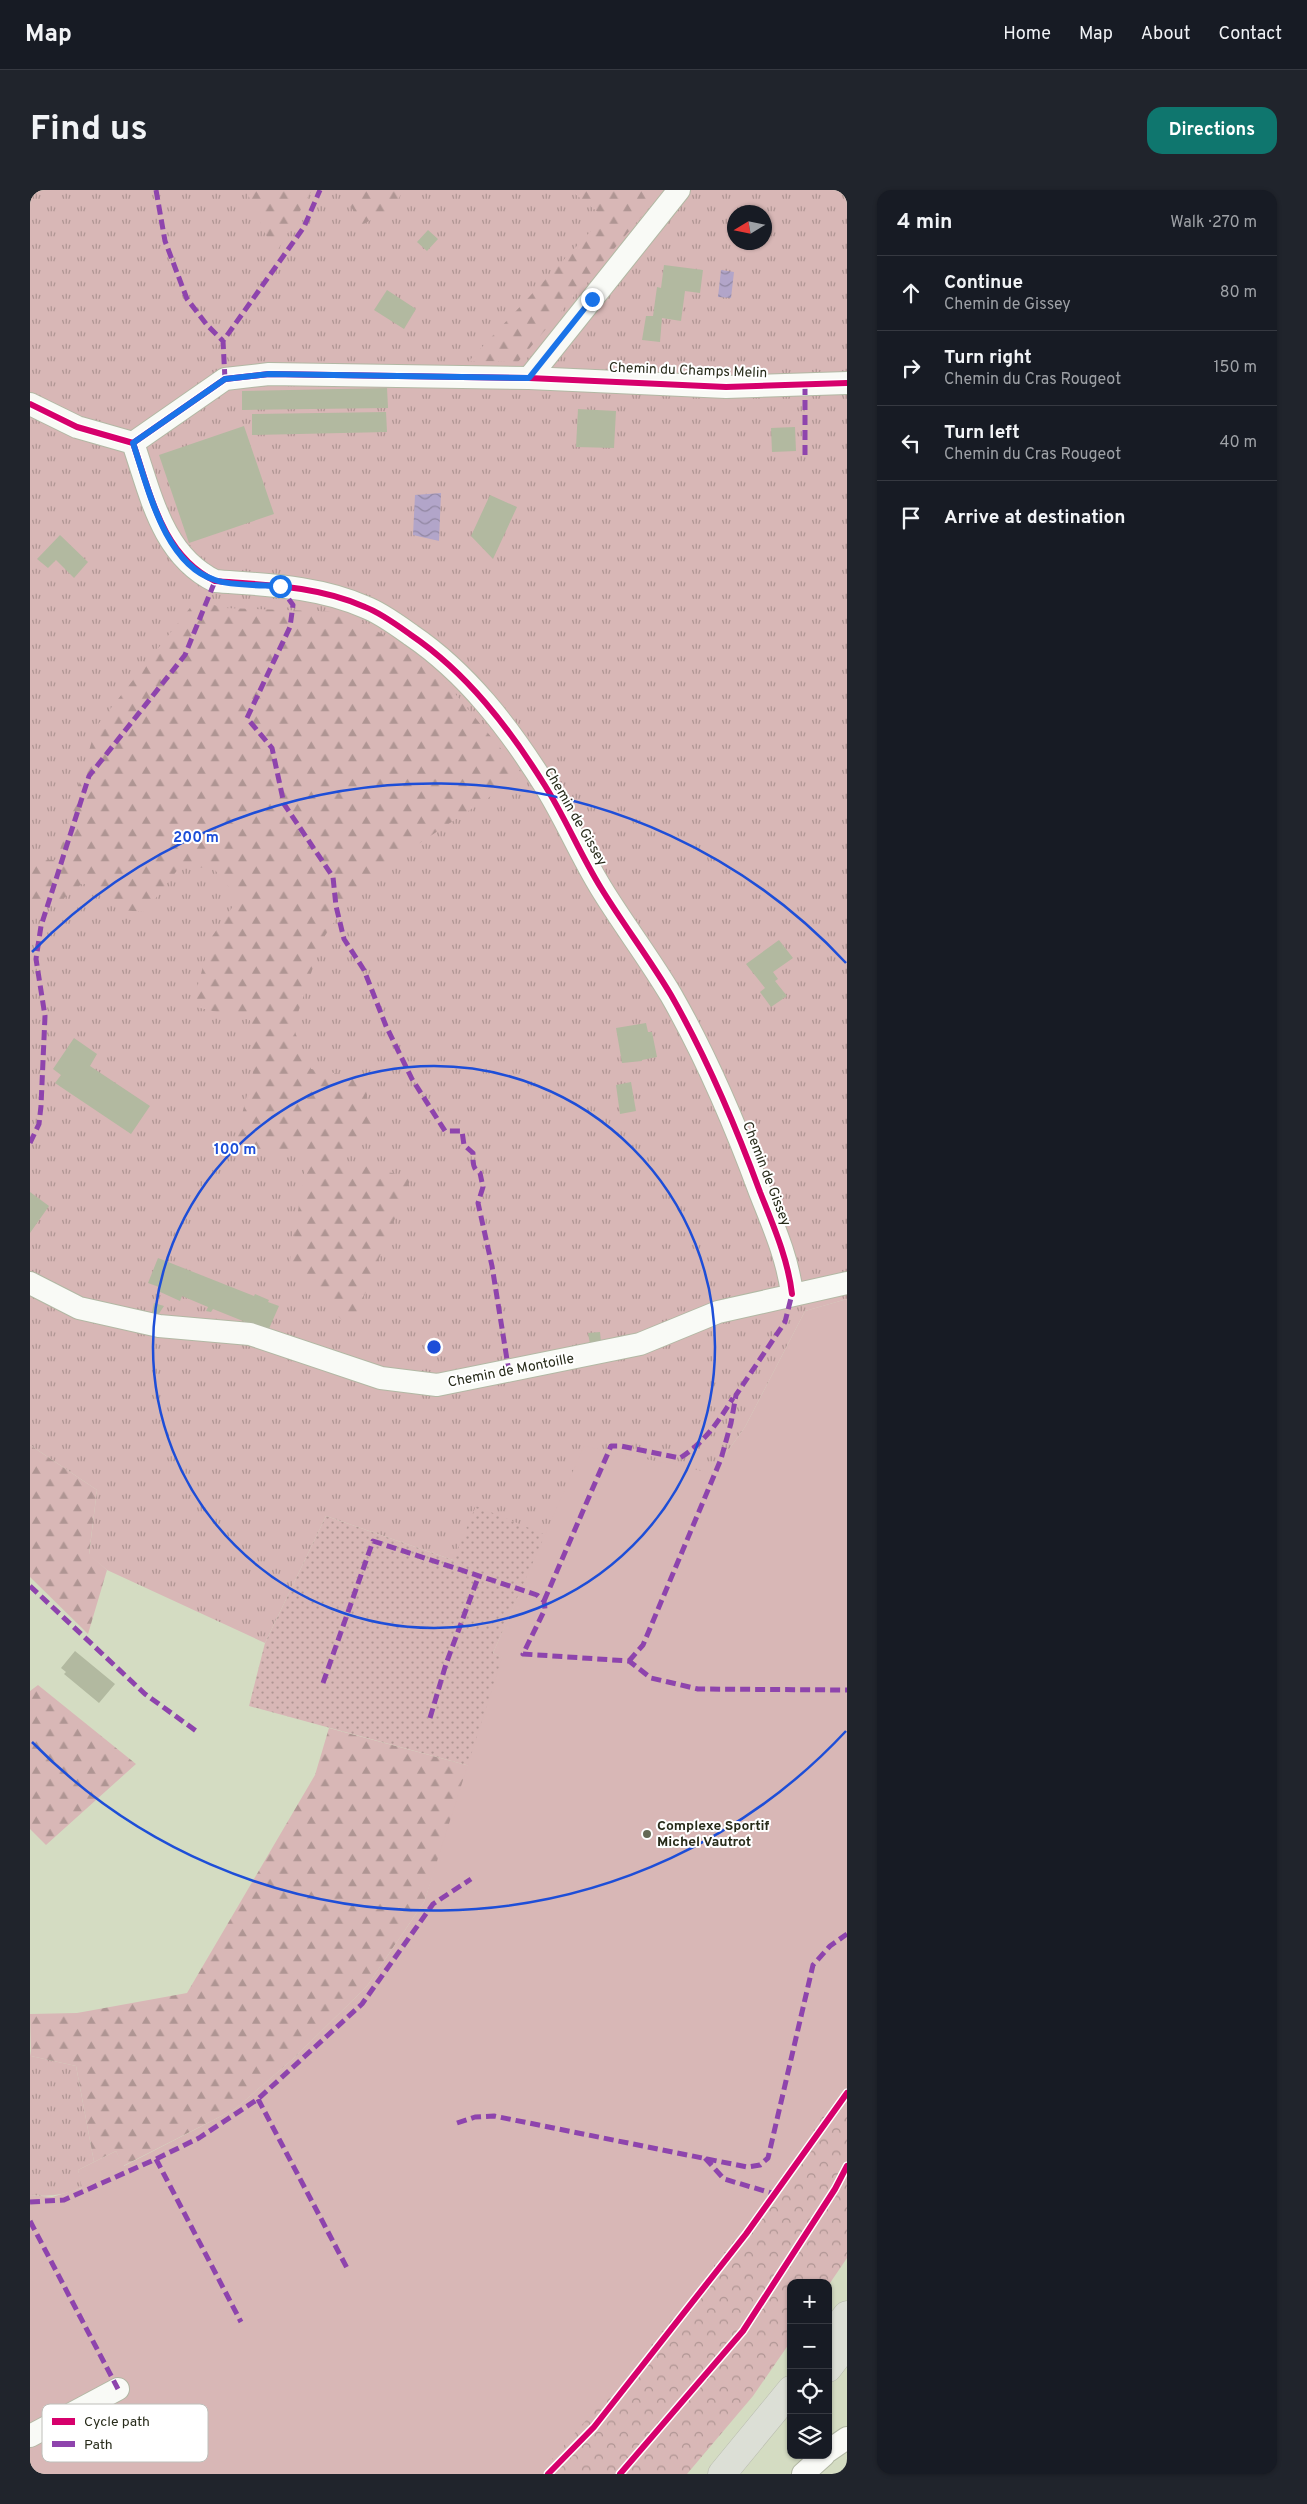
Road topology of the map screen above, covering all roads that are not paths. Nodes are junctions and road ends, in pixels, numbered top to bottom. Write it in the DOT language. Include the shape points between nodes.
graph roads {
  1 [pos="679,190"];
  2 [pos="529,378"];
  3 [pos="847,383"];
  4 [pos="30,404"];
  5 [pos="133,443"];
  6 [pos="30,1283"];
  7 [pos="847,1283"];
  8 [pos="792,1294"];
  9 [pos="847,2315"];
  10 [pos="832,2335"];
  11 [pos="847,2342"];
  12 [pos="832,2363"];
  13 [pos="118,2389"];
  14 [pos="787,2395"];
  15 [pos="90,2404"];
  16 [pos="787,2419"];
  17 [pos="42,2430"];
  18 [pos="30,2436"];
  19 [pos="847,2438"];
  20 [pos="832,2449"];
  21 [pos="820,2459"];
  22 [pos="728,2471"];
  23 [pos="803,2474"];
  1 -- 2 [label="street"];
  2 -- 3 [label="street, Chemin du Champs Melin" via="726,387"];
  2 -- 5 [label="street, Chemin du Champs Melin" via="269,374 225,379"];
  4 -- 5 [label="street" via="77,427"];
  5 -- 8 [label="street, Chemin de Gissey" via="161,525 188,563 203,575 216,581 308,590 367,608 413,636 491,708 545,785 600,886 670,994 698,1044 722,1094 757,1183 790,1272"];
  6 -- 8 [label="street, Chemin de Montoille" via="79,1308 159,1326 250,1334 380,1378 437,1385 640,1344 718,1312"];
  7 -- 8 [label="street, Chemin de Montoille"];
  9 -- 10 [label="main road"];
  11 -- 12 [label="main road"];
  13 -- 15 [label="street"];
  14 -- 22 [label="main road"];
  16 -- 22 [label="main road"];
  17 -- 18 [label="street"];
  19 -- 20 [label="street"];
  21 -- 23 [label="street"];
}
